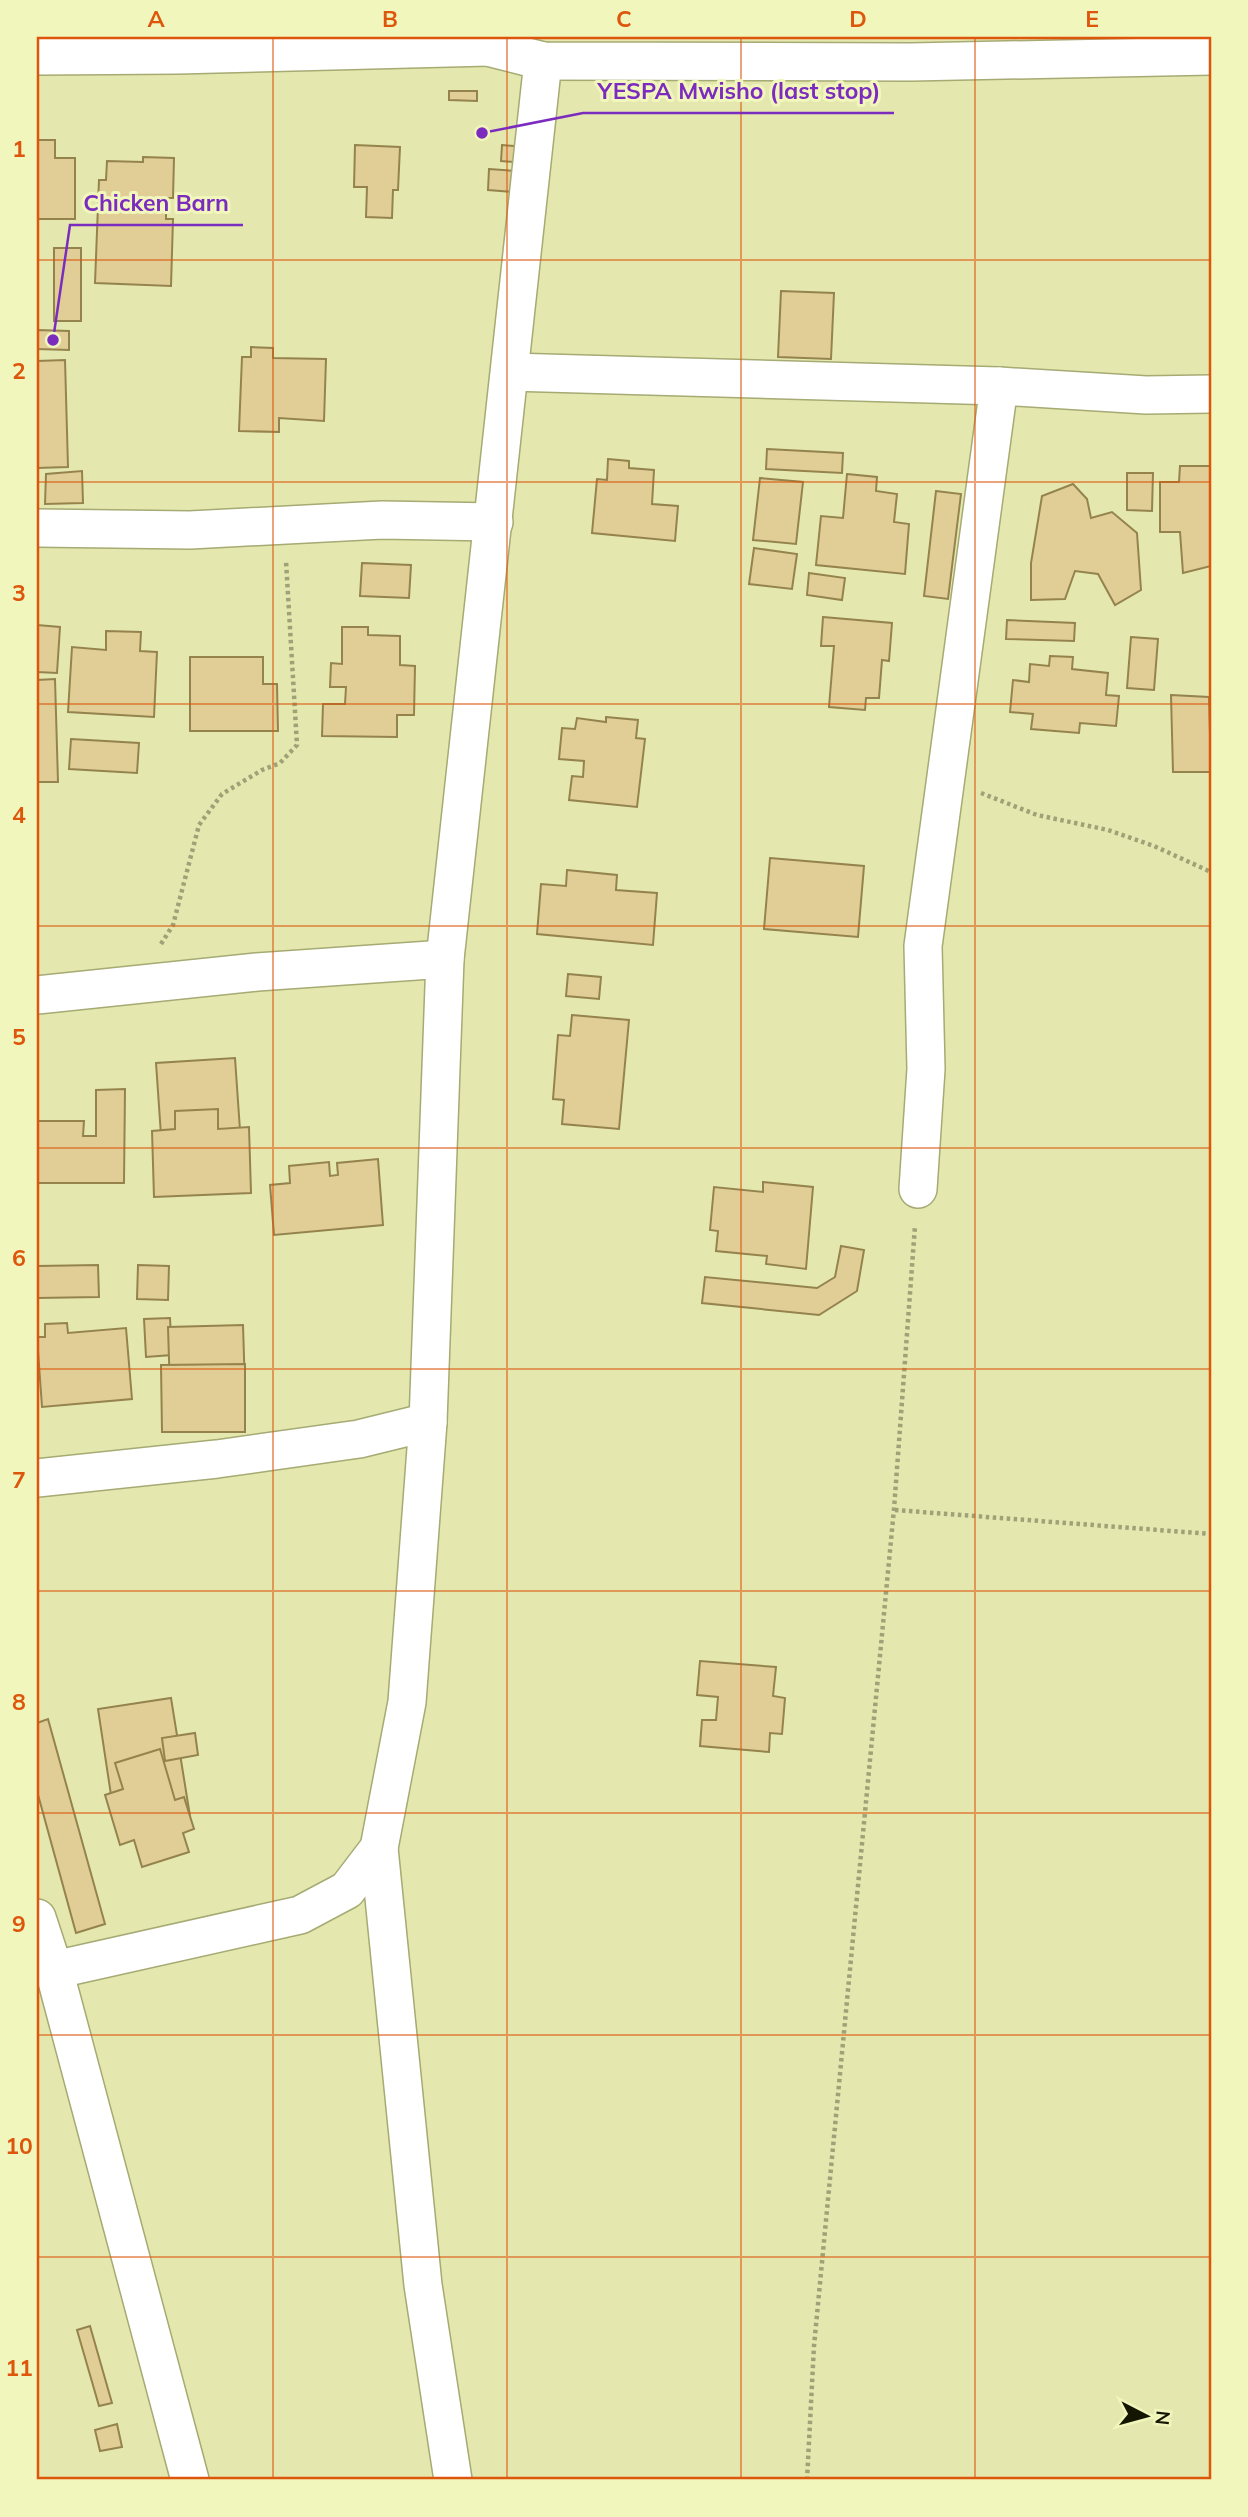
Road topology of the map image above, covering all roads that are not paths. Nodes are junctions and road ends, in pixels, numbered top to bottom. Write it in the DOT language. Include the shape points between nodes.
graph roads {
  1 [pos="486,42"];
  2 [pos="37,55"];
  3 [pos="1211,56"];
  4 [pos="542,61"];
  5 [pos="510,372"];
  6 [pos="999,386"];
  7 [pos="1211,394"];
  8 [pos="494,522"];
  9 [pos="37,528"];
  10 [pos="445,959"];
  11 [pos="37,995"];
  12 [pos="918,1189"];
  13 [pos="428,1422"];
  14 [pos="37,1478"];
  15 [pos="379,1848"];
  16 [pos="37,1918"];
  17 [pos="54,1970"];
  18 [pos="190,2480"];
  19 [pos="453,2480"];
  1 -- 2 [label="street" via="178,55"];
  1 -- 4 [label="street"];
  3 -- 4 [label="street" via="911,62"];
  4 -- 5 [label="street"];
  5 -- 6 [label="street"];
  5 -- 8 [label="street"];
  6 -- 7 [label="street"];
  6 -- 12 [label="street" via="923,946 926,1069"];
  8 -- 9 [label="street" via="382,520 190,530"];
  8 -- 10 [label="street"];
  10 -- 11 [label="street" via="257,972"];
  10 -- 13 [label="street"];
  13 -- 14 [label="street" via="359,1439"];
  13 -- 15 [label="street" via="407,1702"];
  15 -- 17 [label="street" via="346,1890 300,1915"];
  15 -- 19 [label="street" via="423,2286"];
  16 -- 17 [label="street"];
  17 -- 18 [label="street"];
}
